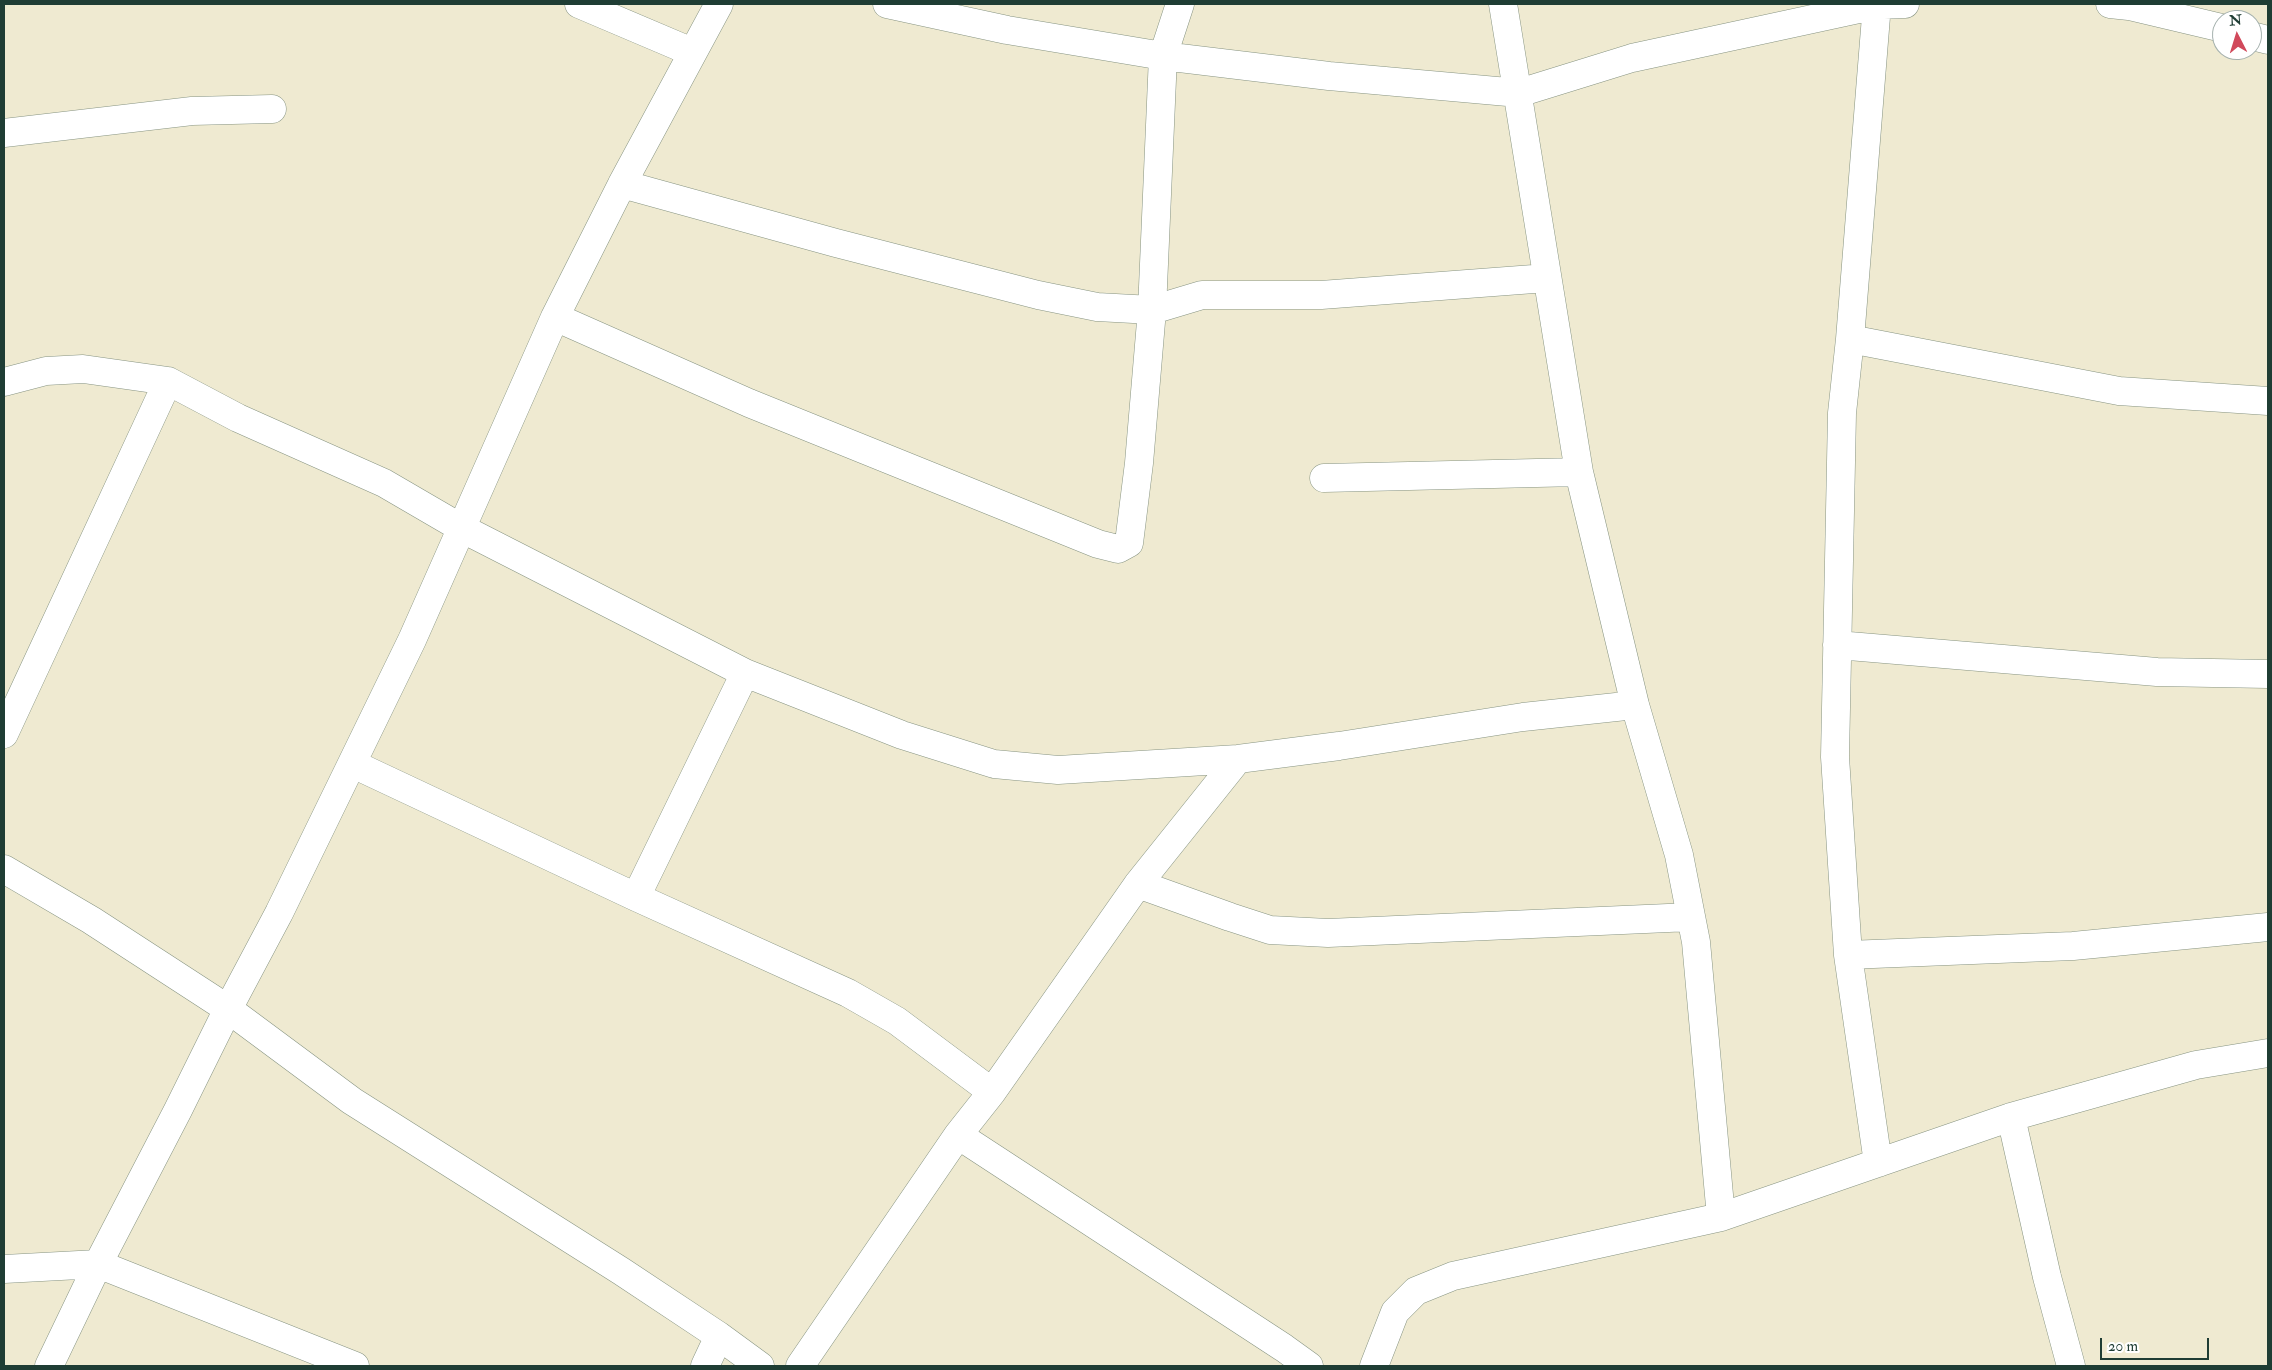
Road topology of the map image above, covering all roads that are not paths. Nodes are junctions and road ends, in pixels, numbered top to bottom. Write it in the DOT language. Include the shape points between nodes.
graph roads {
  1 [pos="579,4"];
  2 [pos="719,4"];
  3 [pos="887,4"];
  4 [pos="1180,4"];
  5 [pos="1503,4"];
  6 [pos="1877,4"];
  7 [pos="1905,4"];
  8 [pos="2110,4"];
  9 [pos="2212,26"];
  10 [pos="692,52"];
  11 [pos="1163,56"];
  12 [pos="1518,93"];
  13 [pos="272,109"];
  14 [pos="4,133"];
  15 [pos="622,184"];
  16 [pos="1547,278"];
  17 [pos="1152,310"];
  18 [pos="555,317"];
  19 [pos="1850,339"];
  20 [pos="168,381"];
  21 [pos="4,382"];
  22 [pos="2268,401"];
  23 [pos="1579,472"];
  24 [pos="1324,478"];
  25 [pos="463,529"];
  26 [pos="1837,645"];
  27 [pos="745,673"];
  28 [pos="2268,674"];
  29 [pos="1635,705"];
  30 [pos="4,734"];
  31 [pos="1238,759"];
  32 [pos="353,764"];
  33 [pos="4,869"];
  34 [pos="1138,884"];
  35 [pos="636,897"];
  36 [pos="1691,917"];
  37 [pos="2268,927"];
  38 [pos="1848,955"];
  39 [pos="228,1009"];
  40 [pos="2268,1053"];
  41 [pos="992,1092"];
  42 [pos="2010,1117"];
  43 [pos="958,1135"];
  44 [pos="1878,1163"];
  45 [pos="1721,1217"];
  46 [pos="98,1264"];
  47 [pos="4,1269"];
  48 [pos="719,1336"];
  49 [pos="49,1366"];
  50 [pos="356,1366"];
  51 [pos="705,1366"];
  52 [pos="760,1366"];
  53 [pos="800,1366"];
  54 [pos="1309,1366"];
  55 [pos="1374,1366"];
  56 [pos="2070,1366"];
  1 -- 10 [label="street"];
  2 -- 10 [label="street"];
  3 -- 11 [label="street" via="1007,30"];
  4 -- 11 [label="street"];
  5 -- 12 [label="street"];
  6 -- 7 [label="street"];
  6 -- 12 [label="street" via="1632,58"];
  6 -- 19 [label="street"];
  8 -- 9 [label="street"];
  10 -- 15 [label="street"];
  11 -- 12 [label="street" via="1329,76"];
  11 -- 17 [label="street"];
  12 -- 16 [label="street"];
  13 -- 14 [label="street" via="192,111"];
  15 -- 17 [label="street" via="1038,295 1097,307"];
  15 -- 18 [label="street"];
  16 -- 17 [label="street" via="1321,294 1202,295"];
  16 -- 23 [label="street"];
  17 -- 18 [label="street" via="1129,543 1118,549 1098,544 749,404"];
  18 -- 25 [label="street"];
  19 -- 22 [label="street" via="2118,391"];
  19 -- 26 [label="street" via="1842,413"];
  20 -- 21 [label="street" via="82,369 46,371"];
  20 -- 25 [label="street" via="238,418 384,483"];
  20 -- 30 [label="street"];
  23 -- 24 [label="street"];
  23 -- 29 [label="street"];
  25 -- 27 [label="street"];
  25 -- 32 [label="street"];
  26 -- 28 [label="street" via="2157,672"];
  26 -- 38 [label="street" via="1836,757"];
  27 -- 31 [label="street" via="902,735 994,764 1058,770"];
  27 -- 35 [label="street"];
  29 -- 31 [label="street" via="1523,717"];
  29 -- 36 [label="street" via="1679,855"];
  31 -- 34 [label="street"];
  32 -- 35 [label="street"];
  32 -- 39 [label="street"];
  33 -- 39 [label="street" via="91,920"];
  34 -- 36 [label="street" via="1270,930 1328,933"];
  34 -- 41 [label="street"];
  35 -- 41 [label="street" via="848,993 897,1021"];
  36 -- 45 [label="street"];
  37 -- 38 [label="street" via="2073,946"];
  38 -- 44 [label="street"];
  39 -- 46 [label="street"];
  39 -- 48 [label="street" via="352,1101"];
  40 -- 42 [label="street" via="2196,1065"];
  41 -- 43 [label="street"];
  42 -- 44 [label="street"];
  42 -- 56 [label="street"];
  43 -- 53 [label="street"];
  43 -- 54 [label="street"];
  44 -- 45 [label="street"];
  45 -- 55 [label="street" via="1453,1276 1416,1291 1395,1312"];
  46 -- 47 [label="street"];
  46 -- 49 [label="street"];
  46 -- 50 [label="street"];
  48 -- 51 [label="street"];
  48 -- 52 [label="street"];
}
